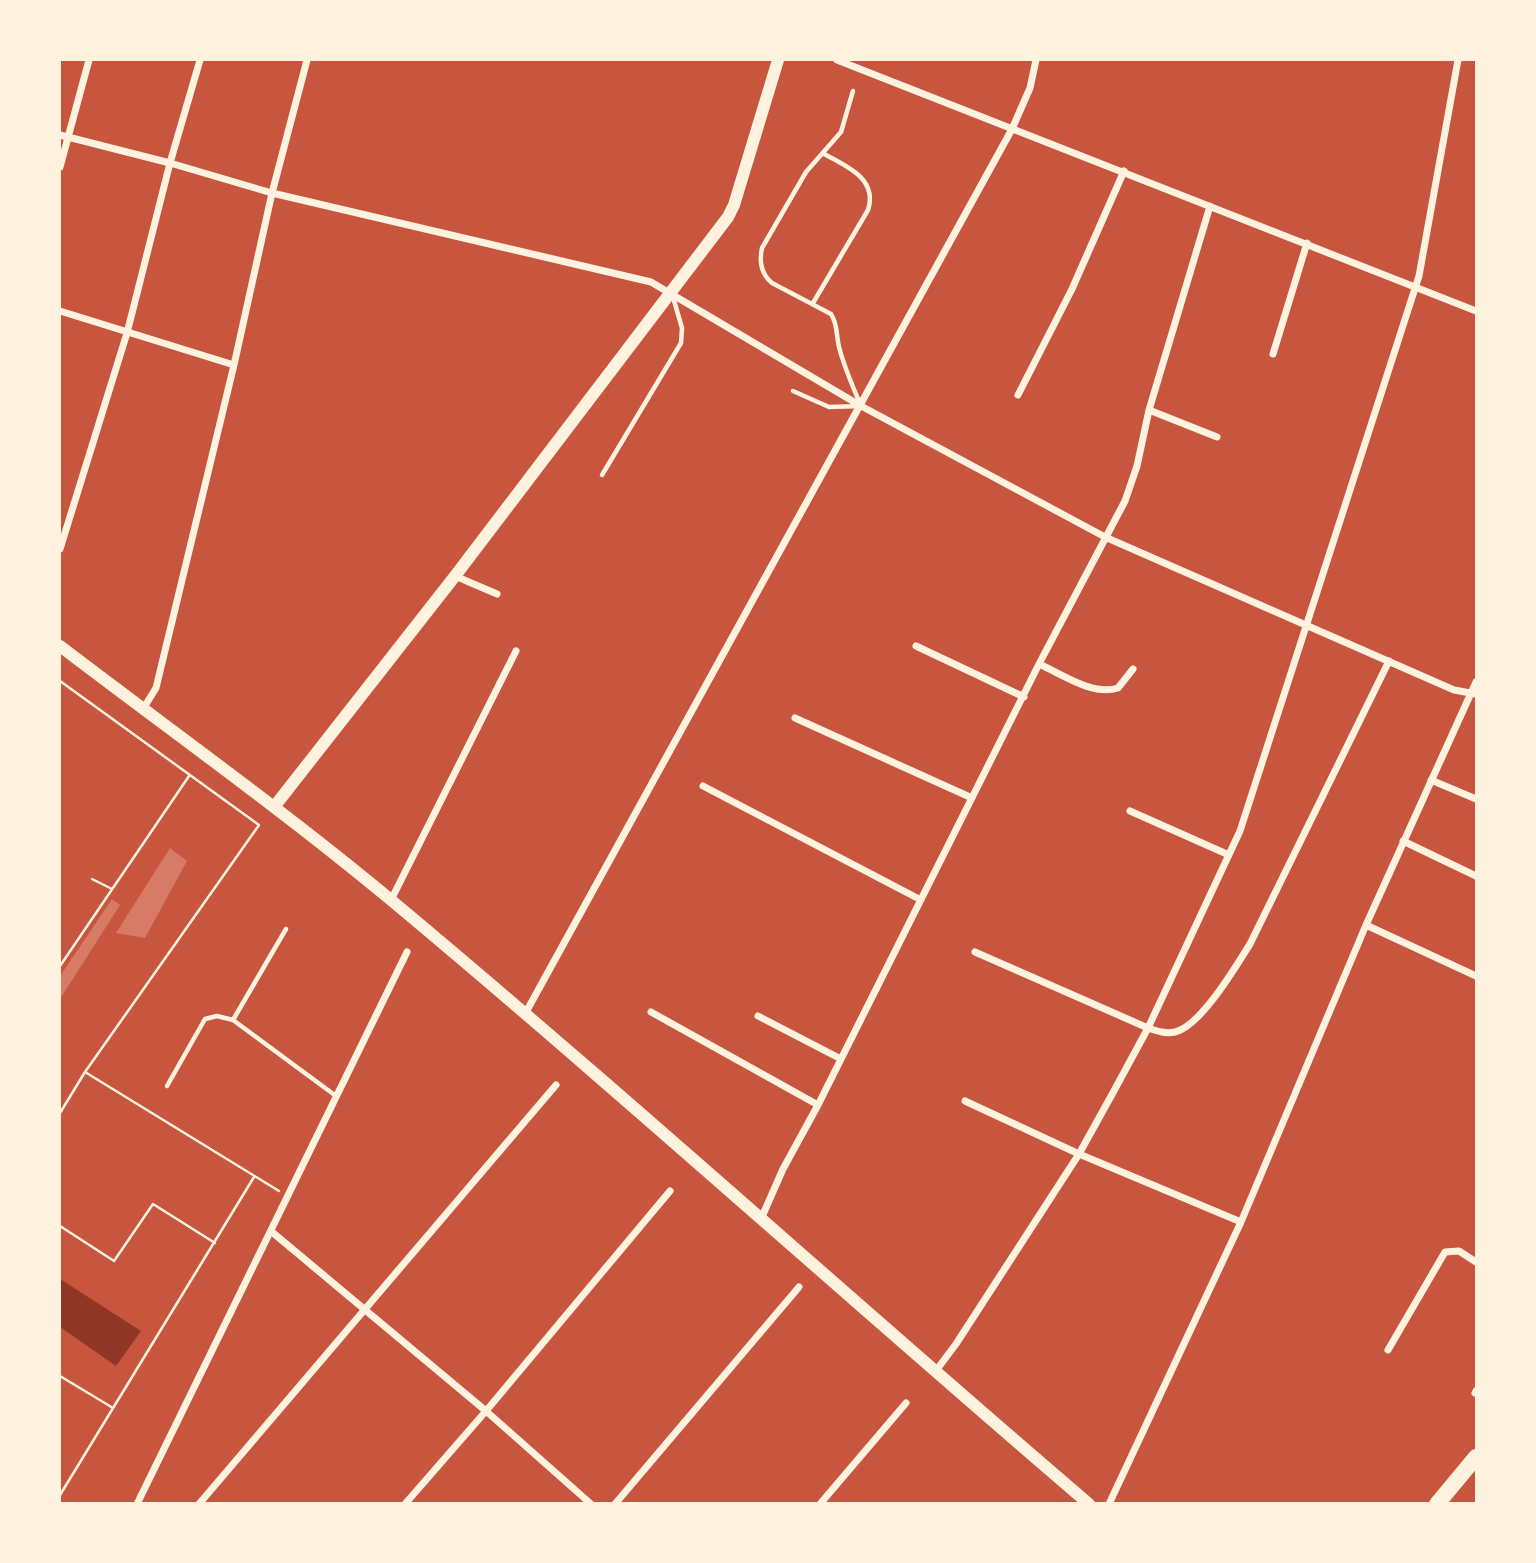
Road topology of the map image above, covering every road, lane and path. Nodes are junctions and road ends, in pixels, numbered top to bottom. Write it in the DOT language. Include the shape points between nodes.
graph roads {
  1 [pos="89,60"];
  2 [pos="200,60"];
  3 [pos="307,60"];
  4 [pos="778,60"];
  5 [pos="837,60"];
  6 [pos="1037,60"];
  7 [pos="1458,60"];
  8 [pos="853,91"];
  9 [pos="1012,130"];
  10 [pos="63,136"];
  11 [pos="824,154"];
  12 [pos="170,163"];
  13 [pos="60,167"];
  14 [pos="1124,172"];
  15 [pos="272,193"];
  16 [pos="1210,206"];
  17 [pos="1307,243"];
  18 [pos="1416,286"];
  19 [pos="672,293"];
  20 [pos="813,303"];
  21 [pos="60,310"];
  22 [pos="1476,311"];
  23 [pos="127,332"];
  24 [pos="1273,355"];
  25 [pos="234,365"];
  26 [pos="793,391"];
  27 [pos="1018,395"];
  28 [pos="861,406"];
  29 [pos="1149,411"];
  30 [pos="1217,437"];
  31 [pos="602,475"];
  32 [pos="1105,537"];
  33 [pos="60,549"];
  34 [pos="455,576"];
  35 [pos="497,594"];
  36 [pos="1307,624"];
  37 [pos="60,646"];
  38 [pos="916,646"];
  39 [pos="516,651"];
  40 [pos="1389,661"];
  41 [pos="1039,664"];
  42 [pos="1133,669"];
  43 [pos="60,681"];
  44 [pos="1476,682"];
  45 [pos="1474,694"];
  46 [pos="1024,697"];
  47 [pos="143,709"];
  48 [pos="795,718"];
  49 [pos="189,776"];
  50 [pos="1430,780"];
  51 [pos="703,786"];
  52 [pos="972,799"];
  53 [pos="1476,799"];
  54 [pos="274,807"];
  55 [pos="1130,811"];
  56 [pos="1403,841"];
  57 [pos="1229,855"];
  58 [pos="1476,876"];
  59 [pos="92,879"];
  60 [pos="112,889"];
  61 [pos="391,900"];
  62 [pos="921,900"];
  63 [pos="1366,925"];
  64 [pos="286,929"];
  65 [pos="407,952"];
  66 [pos="975,952"];
  67 [pos="60,966"];
  68 [pos="1476,976"];
  69 [pos="651,1012"];
  70 [pos="525,1015"];
  71 [pos="758,1016"];
  72 [pos="233,1020"];
  73 [pos="1148,1028"];
  74 [pos="841,1059"];
  75 [pos="85,1072"];
  76 [pos="556,1085"];
  77 [pos="167,1086"];
  78 [pos="337,1097"];
  79 [pos="965,1101"];
  80 [pos="818,1105"];
  81 [pos="60,1113"];
  82 [pos="1079,1154"];
  83 [pos="254,1177"];
  84 [pos="670,1191"];
  85 [pos="288,1196"];
  86 [pos="761,1219"];
  87 [pos="1241,1222"];
  88 [pos="60,1226"];
  89 [pos="272,1232"];
  90 [pos="215,1243"];
  91 [pos="1476,1262"];
  92 [pos="799,1287"];
  93 [pos="364,1309"];
  94 [pos="1388,1350"];
  95 [pos="935,1372"];
  96 [pos="60,1376"];
  97 [pos="906,1403"];
  98 [pos="113,1408"];
  99 [pos="486,1411"];
  100 [pos="1476,1457"];
  101 [pos="60,1495"];
  102 [pos="137,1503"];
  103 [pos="199,1503"];
  104 [pos="405,1503"];
  105 [pos="591,1503"];
  106 [pos="615,1503"];
  107 [pos="820,1503"];
  108 [pos="1089,1503"];
  109 [pos="1109,1503"];
  110 [pos="1437,1503"];
  1 -- 10 [label="street"];
  2 -- 12 [label="street"];
  3 -- 15 [label="street"];
  4 -- 19 [label="main road" via="734,205"];
  5 -- 9 [label="street"];
  6 -- 9 [label="street"];
  7 -- 18 [label="street"];
  8 -- 11 [label="lane" via="841,132"];
  9 -- 14 [label="street"];
  9 -- 28 [label="street"];
  10 -- 12 [label="street"];
  10 -- 13 [label="street"];
  11 -- 20 [label="lane" via="860,175 871,201"];
  11 -- 20 [label="lane" via="806,172 760,257 765,277"];
  12 -- 15 [label="street"];
  12 -- 23 [label="street"];
  14 -- 16 [label="street"];
  14 -- 27 [label="street"];
  15 -- 19 [label="street" via="651,282"];
  15 -- 25 [label="street"];
  16 -- 17 [label="street"];
  16 -- 29 [label="street"];
  17 -- 18 [label="street"];
  17 -- 24 [label="street"];
  18 -- 22 [label="street"];
  18 -- 36 [label="street"];
  19 -- 28 [label="street"];
  19 -- 31 [label="lane" via="682,339"];
  19 -- 34 [label="main road"];
  20 -- 28 [label="lane" via="835,322 839,347"];
  21 -- 23 [label="street"];
  23 -- 25 [label="street"];
  23 -- 33 [label="street"];
  25 -- 47 [label="street" via="156,688"];
  26 -- 28 [label="lane" via="830,407"];
  28 -- 32 [label="street"];
  28 -- 70 [label="street"];
  29 -- 30 [label="street"];
  29 -- 32 [label="street" via="1132,482"];
  32 -- 36 [label="street"];
  32 -- 41 [label="street"];
  34 -- 35 [label="street"];
  34 -- 54 [label="main road"];
  36 -- 40 [label="street"];
  36 -- 57 [label="street"];
  37 -- 47 [label="main road"];
  38 -- 46 [label="street"];
  39 -- 61 [label="street"];
  40 -- 45 [label="street" via="1454,690"];
  40 -- 73 [label="street" via="1262,922 1230,977 1181,1030 1164,1033"];
  41 -- 42 [label="street" via="1103,690 1118,688"];
  41 -- 46 [label="street"];
  43 -- 49 [label="path"];
  44 -- 45 [label="street"];
  45 -- 50 [label="street"];
  46 -- 52 [label="street"];
  47 -- 54 [label="main road"];
  48 -- 52 [label="street"];
  49 -- 60 [label="path"];
  49 -- 75 [label="path" via="259,825"];
  50 -- 53 [label="street"];
  50 -- 56 [label="street"];
  51 -- 62 [label="street"];
  52 -- 62 [label="street"];
  54 -- 61 [label="main road"];
  55 -- 57 [label="street"];
  56 -- 58 [label="street"];
  56 -- 63 [label="street"];
  57 -- 73 [label="street"];
  59 -- 60 [label="path"];
  60 -- 67 [label="path"];
  61 -- 70 [label="main road"];
  62 -- 74 [label="street"];
  63 -- 68 [label="street"];
  63 -- 87 [label="street"];
  64 -- 72 [label="lane"];
  65 -- 78 [label="street"];
  66 -- 73 [label="street"];
  69 -- 80 [label="street"];
  70 -- 86 [label="main road"];
  71 -- 74 [label="street"];
  72 -- 77 [label="lane" via="205,1019"];
  72 -- 78 [label="lane"];
  73 -- 82 [label="street"];
  74 -- 80 [label="street"];
  75 -- 81 [label="path"];
  75 -- 83 [label="path"];
  76 -- 93 [label="street"];
  78 -- 85 [label="street"];
  79 -- 82 [label="street"];
  80 -- 86 [label="street"];
  82 -- 87 [label="street"];
  82 -- 95 [label="street"];
  83 -- 85 [label="path"];
  83 -- 90 [label="path"];
  84 -- 99 [label="street"];
  85 -- 89 [label="street"];
  86 -- 95 [label="main road"];
  87 -- 109 [label="street"];
  88 -- 90 [label="path" via="114,1261 153,1204"];
  89 -- 93 [label="street"];
  89 -- 102 [label="street"];
  90 -- 98 [label="path"];
  91 -- 94 [label="street" via="1459,1251 1445,1252"];
  92 -- 106 [label="street"];
  93 -- 99 [label="street"];
  93 -- 103 [label="street"];
  95 -- 108 [label="main road"];
  96 -- 98 [label="path"];
  97 -- 107 [label="street"];
  98 -- 101 [label="path"];
  99 -- 104 [label="street"];
  99 -- 105 [label="street"];
  100 -- 110 [label="highway"];
}
